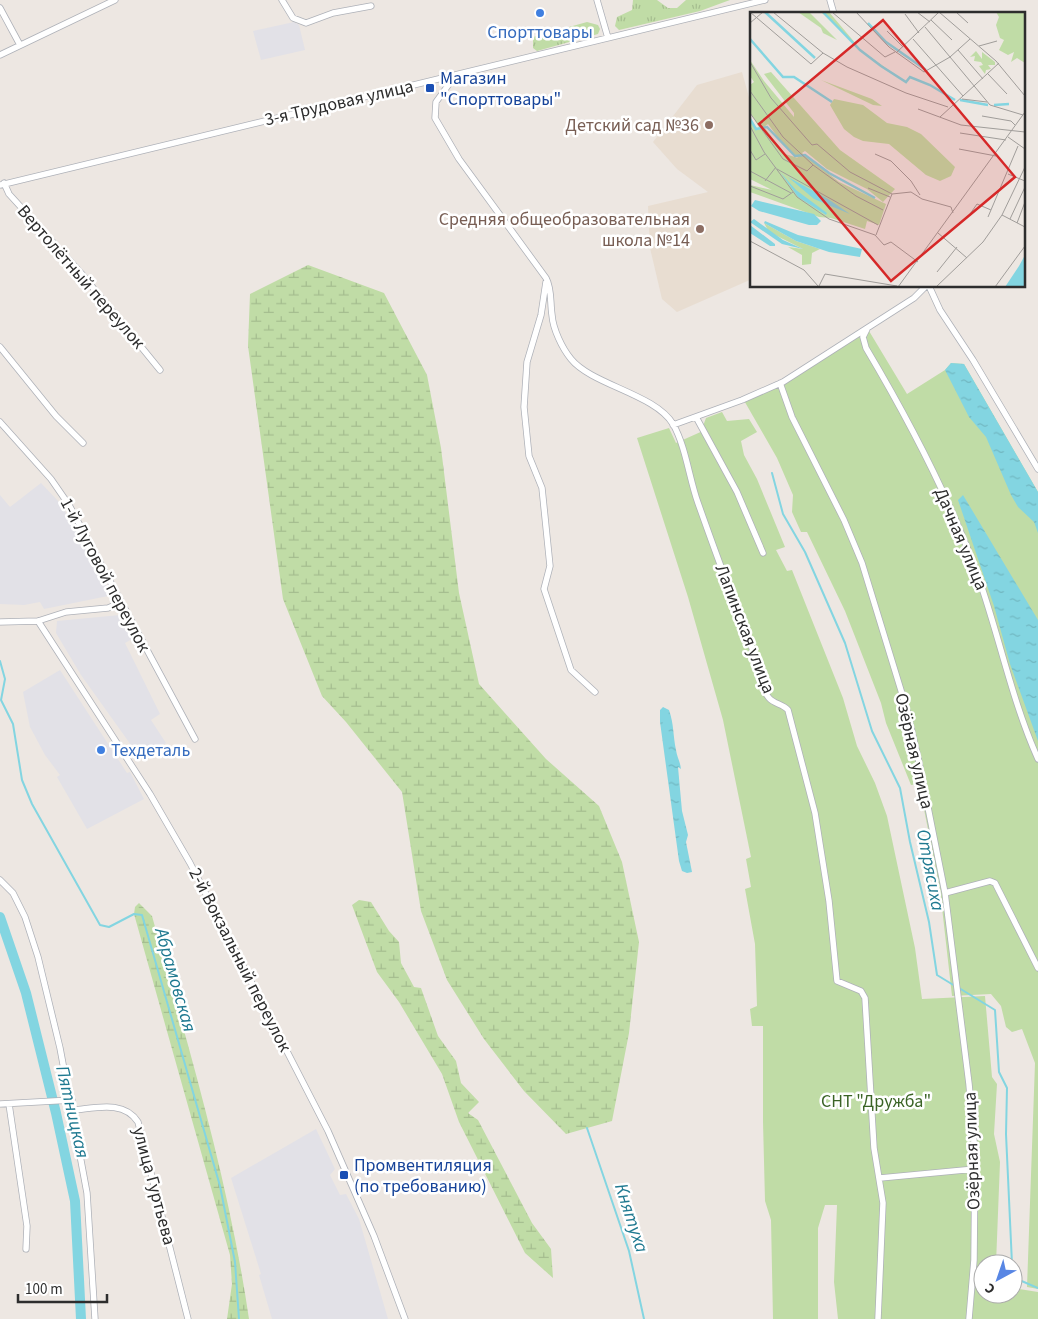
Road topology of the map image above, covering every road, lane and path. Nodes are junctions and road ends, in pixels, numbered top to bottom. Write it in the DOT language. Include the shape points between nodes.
graph roads {
  1 [pos="115,0"];
  2 [pos="282,0"];
  3 [pos="596,0"];
  4 [pos="765,0"];
  5 [pos="371,6"];
  6 [pos="0,8"];
  7 [pos="608,38"];
  8 [pos="20,45"];
  9 [pos="0,55"];
  10 [pos="451,76"];
  11 [pos="2,184"];
  12 [pos="546,278"];
  13 [pos="925,288"];
  14 [pos="928,288"];
  15 [pos="867,329"];
  16 [pos="0,347"];
  17 [pos="160,370"];
  18 [pos="780,383"];
  19 [pos="696,417"];
  20 [pos="0,422"];
  21 [pos="674,425"];
  22 [pos="84,443"];
  23 [pos="1038,469"];
  24 [pos="763,553"];
  25 [pos="120,603"];
  26 [pos="38,621"];
  27 [pos="0,622"];
  28 [pos="595,692"];
  29 [pos="195,739"];
  30 [pos="1038,759"];
  31 [pos="0,880"];
  32 [pos="944,893"];
  33 [pos="1038,968"];
  34 [pos="72,1100"];
  35 [pos="0,1104"];
  36 [pos="9,1104"];
  37 [pos="74,1110"];
  38 [pos="975,1170"];
  39 [pos="880,1178"];
  40 [pos="26,1249"];
  41 [pos="95,1319"];
  42 [pos="188,1319"];
  43 [pos="404,1319"];
  44 [pos="878,1319"];
  45 [pos="969,1319"];
  1 -- 8 [label="street"];
  2 -- 5 [label="street" via="293,18 306,23 333,13"];
  3 -- 7 [label="street"];
  4 -- 7 [label="street, 3-я Трудовая улица"];
  6 -- 8 [label="street"];
  7 -- 10 [label="street, 3-я Трудовая улица"];
  8 -- 9 [label="street"];
  10 -- 11 [label="street, 3-я Трудовая улица"];
  10 -- 12 [label="street" via="452,80 436,102 435,118 459,159"];
  11 -- 17 [label="street, Вертолётный переулок"];
  12 -- 21 [label="street" via="554,324 570,358 585,371 656,409"];
  12 -- 28 [label="street" via="541,315 527,362 524,407 529,456 542,488 550,566 544,588 571,670"];
  13 -- 15 [label="street"];
  14 -- 23 [label="street"];
  15 -- 18 [label="street"];
  15 -- 30 [label="street, Дачная улица" via="864,337 866,348 914,432 967,549"];
  16 -- 22 [label="street" via="56,416"];
  18 -- 19 [label="street"];
  18 -- 32 [label="street, Озёрная улица" via="792,417 862,562 914,734"];
  19 -- 21 [label="street"];
  19 -- 24 [label="street" via="737,492"];
  20 -- 25 [label="street, 1-й Луговой переулок" via="65,499"];
  21 -- 39 [label="street, Лапинская улица" via="697,502 752,647 763,686 769,699 788,710 806,772 823,858 838,981 861,991 865,998 874,1148"];
  25 -- 26 [label="street" via="108,608 66,612"];
  25 -- 29 [label="street, 1-й Луговой переулок"];
  26 -- 27 [label="street"];
  26 -- 43 [label="street, 2-й Вокзальный переулок" via="150,794 190,863 328,1131 374,1236"];
  31 -- 34 [label="street" via="16,898 38,957"];
  32 -- 33 [label="street" via="990,881 995,883"];
  32 -- 38 [label="street, Озёрная улица" via="969,1084"];
  34 -- 36 [label="street"];
  34 -- 37 [label="street"];
  35 -- 36 [label="street"];
  36 -- 40 [label="street" via="26,1226"];
  37 -- 41 [label="street" via="88,1202"];
  37 -- 42 [label="street, улица Гуртьева" via="120,1108 130,1112 138,1122"];
  38 -- 39 [label="street"];
  38 -- 45 [label="street, Озёрная улица" via="974,1260"];
  39 -- 44 [label="street, Лапинская улица" via="883,1203"];
}
